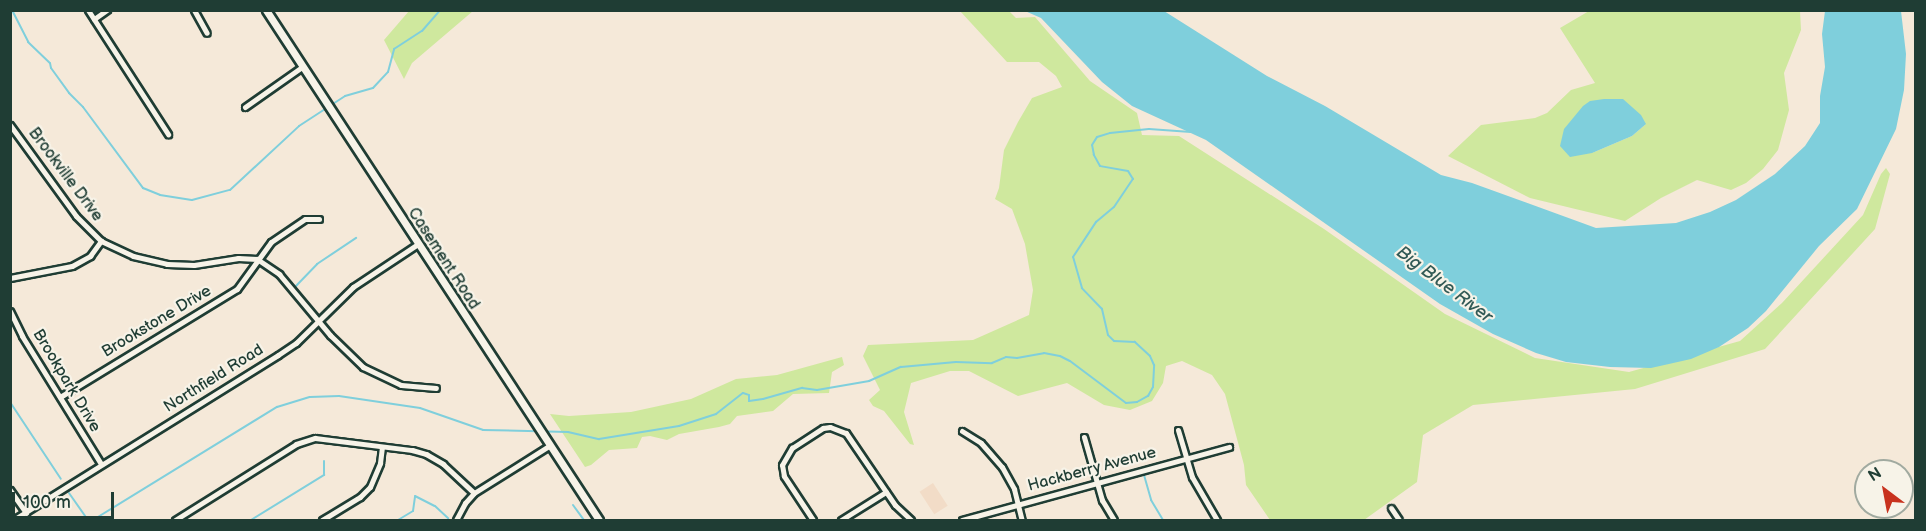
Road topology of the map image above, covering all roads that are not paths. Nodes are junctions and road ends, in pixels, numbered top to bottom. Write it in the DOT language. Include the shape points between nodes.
graph roads {
  1 [pos="88,10"];
  2 [pos="107,10"];
  3 [pos="194,10"];
  4 [pos="266,10"];
  5 [pos="94,19"];
  6 [pos="207,33"];
  7 [pos="303,67"];
  8 [pos="245,107"];
  9 [pos="10,125"];
  10 [pos="168,134"];
  11 [pos="319,219"];
  12 [pos="102,241"];
  13 [pos="418,244"];
  14 [pos="257,259"];
  15 [pos="10,278"];
  16 [pos="10,311"];
  17 [pos="319,321"];
  18 [pos="436,388"];
  19 [pos="60,397"];
  20 [pos="1178,430"];
  21 [pos="962,431"];
  22 [pos="1084,437"];
  23 [pos="549,446"];
  24 [pos="382,447"];
  25 [pos="1229,447"];
  26 [pos="1186,459"];
  27 [pos="101,464"];
  28 [pos="1097,483"];
  29 [pos="10,490"];
  30 [pos="886,492"];
  31 [pos="474,493"];
  32 [pos="1017,504"];
  33 [pos="1391,508"];
  34 [pos="26,513"];
  35 [pos="13,520"];
  36 [pos="175,520"];
  37 [pos="322,520"];
  38 [pos="456,520"];
  39 [pos="599,520"];
  40 [pos="813,520"];
  41 [pos="841,520"];
  42 [pos="911,520"];
  43 [pos="962,520"];
  44 [pos="1022,520"];
  45 [pos="1114,520"];
  46 [pos="1218,520"];
  47 [pos="1399,520"];
  1 -- 5 [label="street"];
  2 -- 5 [label="street"];
  3 -- 6 [label="street"];
  4 -- 7 [label="street, Casement Road"];
  5 -- 10 [label="street"];
  7 -- 8 [label="street"];
  7 -- 13 [label="street, Casement Road"];
  9 -- 12 [label="street, Brookville Drive" via="76,216"];
  11 -- 14 [label="street, Brookstone Drive" via="305,219 270,242"];
  12 -- 14 [label="street, Brookville Drive" via="141,259 166,264"];
  12 -- 15 [label="street" via="90,256 72,266"];
  13 -- 17 [label="street, Northfield Road" via="353,287"];
  13 -- 23 [label="street, Casement Road"];
  14 -- 17 [label="street" via="279,274"];
  14 -- 19 [label="street, Brookstone Drive" via="237,289"];
  16 -- 19 [label="street, Brookpark Drive"];
  17 -- 18 [label="street" via="372,374 401,385"];
  17 -- 27 [label="street, Northfield Road" via="278,355"];
  19 -- 27 [label="street, Brookpark Drive"];
  20 -- 26 [label="street"];
  21 -- 32 [label="street" via="981,443 1002,467"];
  22 -- 28 [label="street"];
  23 -- 31 [label="street"];
  23 -- 39 [label="street, Casement Road"];
  24 -- 31 [label="street" via="412,450 440,461"];
  24 -- 36 [label="street" via="325,438 306,440"];
  24 -- 37 [label="street" via="370,487"];
  25 -- 26 [label="street, Hackberry Avenue"];
  26 -- 28 [label="street, Hackberry Avenue"];
  26 -- 46 [label="street" via="1198,491"];
  27 -- 34 [label="street, Northfield Road"];
  28 -- 32 [label="street, Hackberry Avenue"];
  28 -- 45 [label="street"];
  29 -- 34 [label="street"];
  30 -- 40 [label="street" via="846,433 823,428 792,448 782,465 784,476"];
  30 -- 41 [label="street"];
  30 -- 42 [label="street" via="898,510"];
  31 -- 38 [label="street"];
  32 -- 43 [label="street, Hackberry Avenue"];
  32 -- 44 [label="street"];
  33 -- 47 [label="street"];
  34 -- 35 [label="street, Northfield Road"];
}
